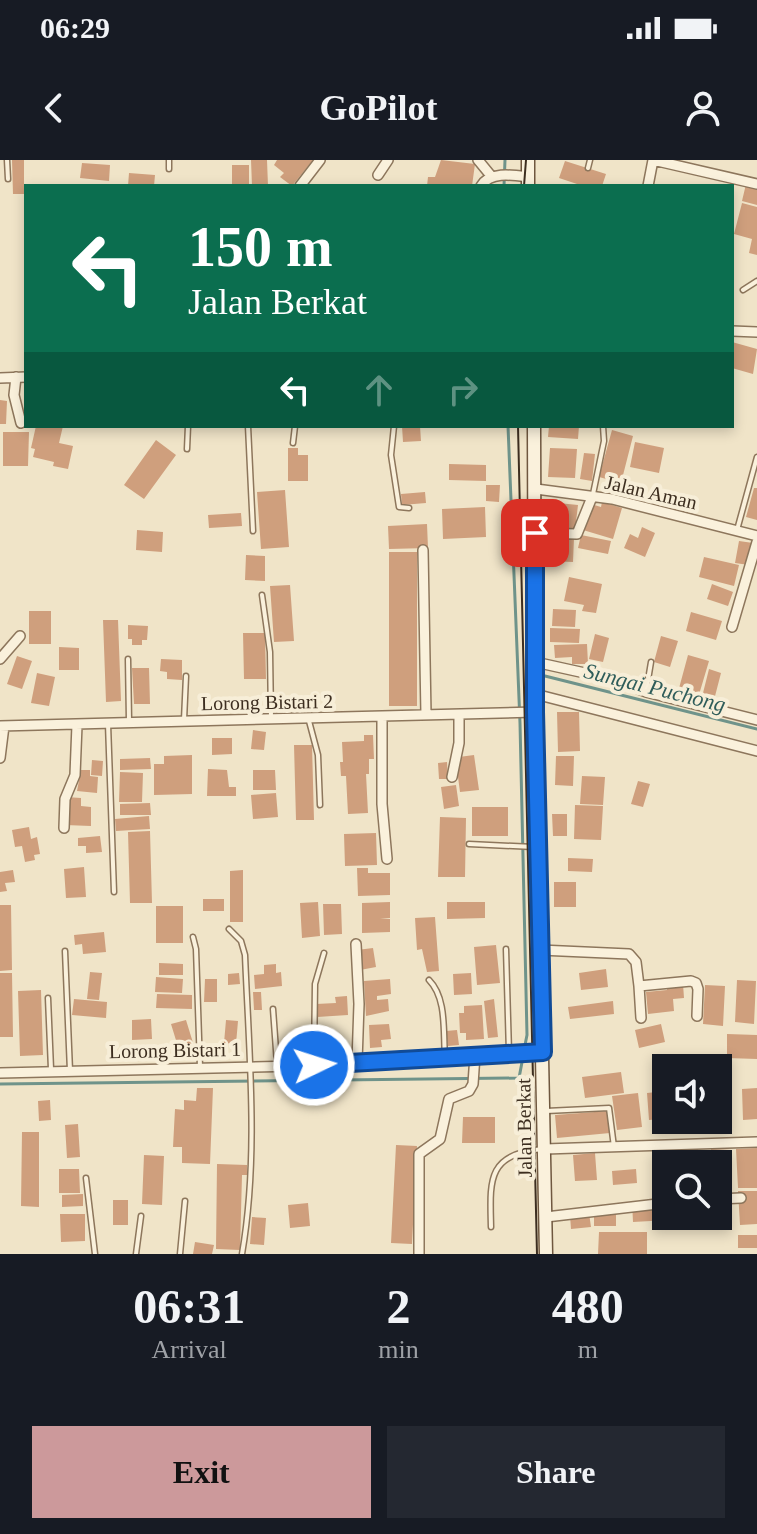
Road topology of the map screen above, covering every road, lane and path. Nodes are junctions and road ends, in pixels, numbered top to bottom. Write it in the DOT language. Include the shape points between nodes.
graph roads {
  1 [pos="7,160"];
  2 [pos="169,160"];
  3 [pos="320,160"];
  4 [pos="388,160"];
  5 [pos="478,160"];
  6 [pos="528,160"];
  7 [pos="590,160"];
  8 [pos="653,160"];
  9 [pos="588,168"];
  10 [pos="169,169"];
  11 [pos="378,175"];
  12 [pos="494,177"];
  13 [pos="8,179"];
  14 [pos="528,181"];
  15 [pos="302,184"];
  16 [pos="482,184"];
  17 [pos="648,184"];
  18 [pos="757,184"];
  19 [pos="757,281"];
  20 [pos="743,290"];
  21 [pos="734,331"];
  22 [pos="757,332"];
  23 [pos="21,377"];
  24 [pos="0,378"];
  25 [pos="21,423"];
  26 [pos="188,428"];
  27 [pos="248,428"];
  28 [pos="295,428"];
  29 [pos="394,428"];
  30 [pos="534,428"];
  31 [pos="603,428"];
  32 [pos="293,443"];
  33 [pos="187,449"];
  34 [pos="757,457"];
  35 [pos="536,489"];
  36 [pos="592,497"];
  37 [pos="409,508"];
  38 [pos="737,530"];
  39 [pos="253,531"];
  40 [pos="535,533"];
  41 [pos="757,536"];
  42 [pos="757,542"];
  43 [pos="423,550"];
  44 [pos="262,595"];
  45 [pos="732,627"];
  46 [pos="20,636"];
  47 [pos="0,659"];
  48 [pos="128,659"];
  49 [pos="535,662"];
  50 [pos="651,662"];
  51 [pos="186,676"];
  52 [pos="646,692"];
  53 [pos="535,694"];
  54 [pos="531,713"];
  55 [pos="426,715"];
  56 [pos="459,715"];
  57 [pos="382,717"];
  58 [pos="271,720"];
  59 [pos="308,720"];
  60 [pos="757,720"];
  61 [pos="184,722"];
  62 [pos="108,724"];
  63 [pos="129,724"];
  64 [pos="77,725"];
  65 [pos="2,726"];
  66 [pos="757,751"];
  67 [pos="0,758"];
  68 [pos="452,777"];
  69 [pos="320,805"];
  70 [pos="64,828"];
  71 [pos="469,844"];
  72 [pos="534,847"];
  73 [pos="387,859"];
  74 [pos="114,892"];
  75 [pos="229,929"];
  76 [pos="193,937"];
  77 [pos="356,944"];
  78 [pos="506,949"];
  79 [pos="540,950"];
  80 [pos="65,951"];
  81 [pos="324,953"];
  82 [pos="429,980"];
  83 [pos="639,986"];
  84 [pos="48,998"];
  85 [pos="273,1009"];
  86 [pos="697,1016"];
  87 [pos="641,1018"];
  88 [pos="538,1052"];
  89 [pos="512,1053"];
  90 [pos="475,1055"];
  91 [pos="445,1056"];
  92 [pos="357,1062"];
  93 [pos="314,1065"];
  94 [pos="277,1066"];
  95 [pos="200,1067"];
  96 [pos="250,1070"];
  97 [pos="51,1071"];
  98 [pos="70,1071"];
  99 [pos="0,1073"];
  100 [pos="544,1111"];
  101 [pos="757,1142"];
  102 [pos="614,1147"];
  103 [pos="545,1149"];
  104 [pos="86,1178"];
  105 [pos="732,1198"];
  106 [pos="741,1198"];
  107 [pos="185,1201"];
  108 [pos="652,1204"];
  109 [pos="141,1216"];
  110 [pos="546,1217"];
  111 [pos="491,1227"];
  112 [pos="95,1254"];
  113 [pos="136,1254"];
  114 [pos="180,1254"];
  115 [pos="242,1254"];
  116 [pos="419,1254"];
  117 [pos="546,1254"];
  1 -- 13 [label="lane"];
  2 -- 10 [label="lane"];
  3 -- 15 [label="street"];
  4 -- 11 [label="street"];
  5 -- 12 [label="street"];
  6 -- 14 [label="street"];
  7 -- 9 [label="lane"];
  8 -- 17 [label="street"];
  8 -- 18 [label="street"];
  12 -- 14 [label="street" via="513,175"];
  12 -- 16 [label="street"];
  19 -- 20 [label="lane"];
  21 -- 22 [label="street"];
  23 -- 24 [label="street"];
  23 -- 25 [label="street" via="14,395"];
  26 -- 33 [label="lane"];
  27 -- 39 [label="lane"];
  28 -- 32 [label="lane"];
  29 -- 37 [label="lane" via="395,486 399,507"];
  30 -- 35 [label="street, Jalan Berkat"];
  31 -- 36 [label="lane"];
  34 -- 38 [label="lane"];
  35 -- 36 [label="street, Jalan Aman"];
  35 -- 40 [label="street, Jalan Berkat"];
  36 -- 38 [label="street, Jalan Aman"];
  36 -- 40 [label="street" via="577,534"];
  38 -- 41 [label="street, Jalan Aman"];
  40 -- 49 [label="street, Jalan Berkat"];
  42 -- 45 [label="street"];
  43 -- 55 [label="street"];
  44 -- 58 [label="lane"];
  46 -- 47 [label="street"];
  48 -- 63 [label="lane"];
  49 -- 52 [label="street"];
  49 -- 53 [label="street, Jalan Berkat"];
  50 -- 52 [label="lane"];
  51 -- 61 [label="lane"];
  52 -- 60 [label="street"];
  53 -- 54 [label="street, Jalan Berkat"];
  53 -- 66 [label="street"];
  54 -- 56 [label="street, Lorong Bistari 2"];
  54 -- 72 [label="street, Jalan Berkat"];
  55 -- 56 [label="street, Lorong Bistari 2"];
  55 -- 57 [label="street, Lorong Bistari 2"];
  56 -- 68 [label="street"];
  57 -- 59 [label="street, Lorong Bistari 2"];
  57 -- 73 [label="street"];
  58 -- 59 [label="street, Lorong Bistari 2"];
  58 -- 61 [label="street, Lorong Bistari 2"];
  59 -- 69 [label="lane" via="318,755"];
  61 -- 63 [label="street, Lorong Bistari 2"];
  62 -- 63 [label="street, Lorong Bistari 2"];
  62 -- 64 [label="street, Lorong Bistari 2"];
  62 -- 74 [label="lane"];
  64 -- 65 [label="street, Lorong Bistari 2"];
  64 -- 70 [label="street" via="75,775 65,799"];
  65 -- 67 [label="street"];
  71 -- 72 [label="lane"];
  72 -- 79 [label="street, Jalan Berkat"];
  75 -- 96 [label="lane" via="245,955"];
  76 -- 95 [label="lane"];
  77 -- 92 [label="street"];
  78 -- 89 [label="lane"];
  79 -- 83 [label="street" via="629,954 636,962"];
  79 -- 88 [label="street, Jalan Berkat"];
  80 -- 98 [label="lane"];
  81 -- 93 [label="lane" via="315,984"];
  82 -- 91 [label="lane" via="440,1002"];
  83 -- 86 [label="street" via="696,983"];
  83 -- 87 [label="street"];
  84 -- 97 [label="lane"];
  85 -- 94 [label="lane"];
  88 -- 89 [label="street, Lorong Bistari 1"];
  88 -- 100 [label="street, Jalan Berkat"];
  89 -- 90 [label="street, Lorong Bistari 1"];
  90 -- 91 [label="street, Lorong Bistari 1"];
  90 -- 116 [label="street" via="473,1084 449,1099 440,1139 419,1154"];
  91 -- 92 [label="street, Lorong Bistari 1"];
  92 -- 93 [label="street, Lorong Bistari 1"];
  93 -- 94 [label="street, Lorong Bistari 1"];
  94 -- 96 [label="street, Lorong Bistari 1"];
  95 -- 96 [label="street, Lorong Bistari 1"];
  95 -- 98 [label="street, Lorong Bistari 1"];
  96 -- 115 [label="lane" via="251,1160"];
  97 -- 98 [label="street, Lorong Bistari 1"];
  97 -- 99 [label="street, Lorong Bistari 1"];
  100 -- 102 [label="lane" via="609,1108"];
  100 -- 103 [label="street, Jalan Berkat"];
  101 -- 102 [label="street"];
  102 -- 103 [label="street"];
  103 -- 110 [label="street, Jalan Berkat"];
  103 -- 111 [label="lane" via="499,1163 490,1182"];
  104 -- 112 [label="lane"];
  105 -- 106 [label="street"];
  107 -- 114 [label="lane"];
  108 -- 110 [label="street"];
  109 -- 113 [label="lane"];
  110 -- 117 [label="street, Jalan Berkat"];
}
